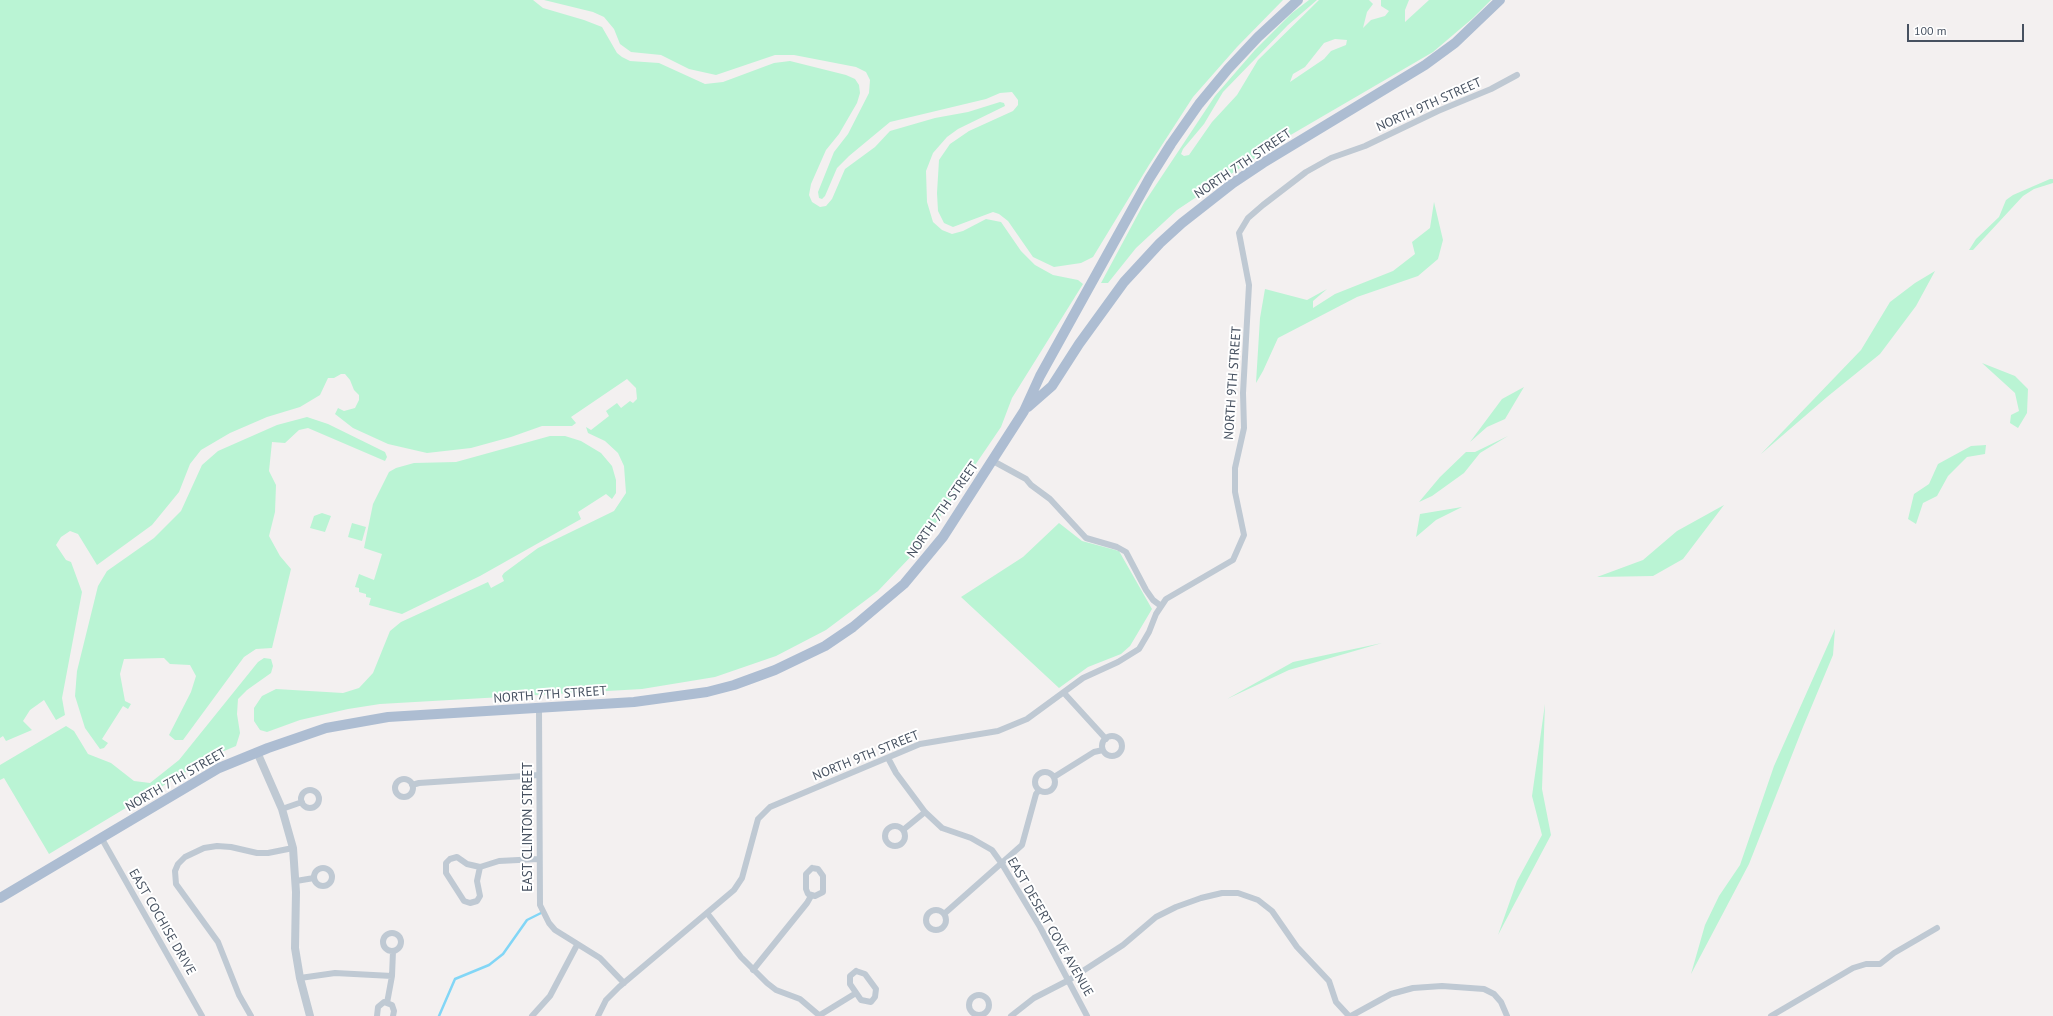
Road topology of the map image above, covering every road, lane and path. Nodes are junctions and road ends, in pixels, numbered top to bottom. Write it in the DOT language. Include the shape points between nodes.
graph roads {
  1 [pos="1298,0"];
  2 [pos="1500,0"];
  3 [pos="1517,75"];
  4 [pos="1024,411"];
  5 [pos="993,461"];
  6 [pos="1160,606"];
  7 [pos="1064,693"];
  8 [pos="539,709"];
  9 [pos="1106,738"];
  10 [pos="1103,750"];
  11 [pos="257,752"];
  12 [pos="888,758"];
  13 [pos="539,775"];
  14 [pos="1054,777"];
  15 [pos="412,785"];
  16 [pos="1039,790"];
  17 [pos="302,802"];
  18 [pos="282,809"];
  19 [pos="925,812"];
  20 [pos="903,830"];
  21 [pos="102,839"];
  22 [pos="293,848"];
  23 [pos="538,859"];
  24 [pos="1002,864"];
  25 [pos="480,867"];
  26 [pos="314,878"];
  27 [pos="296,881"];
  28 [pos="811,896"];
  29 [pos="0,898"];
  30 [pos="707,913"];
  31 [pos="944,914"];
  32 [pos="1937,928"];
  33 [pos="577,945"];
  34 [pos="393,951"];
  35 [pos="753,970"];
  36 [pos="392,976"];
  37 [pos="300,978"];
  38 [pos="1069,980"];
  39 [pos="624,983"];
  40 [pos="856,993"];
  41 [pos="387,1003"];
  42 [pos="202,1016"];
  43 [pos="251,1016"];
  44 [pos="310,1016"];
  45 [pos="378,1016"];
  46 [pos="393,1016"];
  47 [pos="532,1016"];
  48 [pos="598,1016"];
  49 [pos="820,1016"];
  50 [pos="1011,1016"];
  51 [pos="1087,1016"];
  52 [pos="1350,1016"];
  53 [pos="1508,1016"];
  54 [pos="1771,1016"];
  1 -- 4 [label="main road, NORTH 7TH STREET" via="1228,69 1171,144 1040,376"];
  2 -- 4 [label="main road, NORTH 7TH STREET" via="1455,43 1426,65 1263,163 1228,186 1182,223 1124,282 1052,386"];
  3 -- 6 [label="street, NORTH 9TH STREET" via="1365,146 1331,158 1279,191 1248,218 1239,233 1249,286 1244,428 1235,468 1235,492 1244,536 1232,560 1166,599"];
  4 -- 5 [label="main road, NORTH 7TH STREET"];
  5 -- 6 [label="street" via="1026,479 1030,485 1050,499 1086,538 1117,546 1126,552 1146,590"];
  5 -- 8 [label="main road, NORTH 7TH STREET" via="943,537 914,574 876,609 824,646 752,679 707,692 634,702"];
  6 -- 7 [label="street, NORTH 9TH STREET" via="1139,649 1083,678"];
  7 -- 9 [label="street"];
  7 -- 12 [label="street, NORTH 9TH STREET" via="1013,726 998,731 920,744"];
  8 -- 11 [label="main road, NORTH 7TH STREET" via="388,717 326,728"];
  8 -- 13 [label="street, EAST CLINTON STREET"];
  9 -- 10 [label="street" via="1102,745"];
  9 -- 10 [label="street" via="1115,736 1121,740 1122,747 1120,753 1114,756"];
  10 -- 14 [label="street" via="1094,752"];
  11 -- 18 [label="street"];
  11 -- 21 [label="main road, NORTH 7TH STREET" via="200,779"];
  12 -- 19 [label="street, EAST DESERT COVE AVENUE"];
  12 -- 30 [label="street, NORTH 9TH STREET" via="770,808 758,819 742,878 734,890"];
  13 -- 15 [label="street"];
  13 -- 23 [label="street, EAST CLINTON STREET"];
  14 -- 16 [label="street" via="1055,784 1051,789 1045,792"];
  14 -- 16 [label="street" via="1046,772 1037,776 1035,785"];
  16 -- 24 [label="street" via="1022,845"];
  17 -- 18 [label="street"];
  18 -- 22 [label="street"];
  19 -- 20 [label="street"];
  19 -- 24 [label="street, EAST DESERT COVE AVENUE" via="942,828 972,838 992,850"];
  21 -- 29 [label="main road, NORTH 7TH STREET"];
  21 -- 42 [label="street, EAST COCHISE DRIVE"];
  22 -- 27 [label="street"];
  22 -- 43 [label="street" via="268,853 231,847 204,848 185,857 175,871 176,884 218,942 239,995"];
  23 -- 25 [label="street" via="499,861"];
  23 -- 33 [label="street, EAST CLINTON STREET" via="540,905 555,930"];
  24 -- 31 [label="street"];
  24 -- 38 [label="street, EAST DESERT COVE AVENUE"];
  25 -- 25 [label="street" via="467,864 457,857 446,863 446,873 464,901 477,901 480,896 477,881"];
  26 -- 27 [label="street"];
  27 -- 37 [label="street" via="295,948"];
  28 -- 28 [label="street" via="818,896 824,889 823,874 814,868 805,876 806,889"];
  28 -- 35 [label="street"];
  30 -- 35 [label="street"];
  30 -- 39 [label="street, NORTH 9TH STREET"];
  32 -- 54 [label="street" via="1880,964 1866,964 1853,968"];
  33 -- 39 [label="street, EAST CLINTON STREET" via="610,966"];
  33 -- 47 [label="street" via="550,996"];
  34 -- 36 [label="street"];
  35 -- 49 [label="street" via="776,990 800,999"];
  36 -- 37 [label="street" via="335,973"];
  36 -- 41 [label="street"];
  37 -- 44 [label="street"];
  38 -- 50 [label="street" via="1034,998"];
  38 -- 51 [label="street, EAST DESERT COVE AVENUE"];
  38 -- 52 [label="street" via="1123,945 1156,917 1176,907 1222,893 1238,893 1258,900 1272,911 1297,947 1329,981 1336,1002"];
  39 -- 48 [label="street" via="606,1000"];
  40 -- 40 [label="street" via="861,1000 868,1002 873,1000 876,994 876,990 862,972 856,971 850,976 850,984"];
  40 -- 49 [label="street"];
  41 -- 45 [label="street" via="382,1003 378,1007"];
  41 -- 46 [label="street" via="394,1008"];
  52 -- 53 [label="street" via="1397,992 1442,986 1484,989 1497,998"];
}
